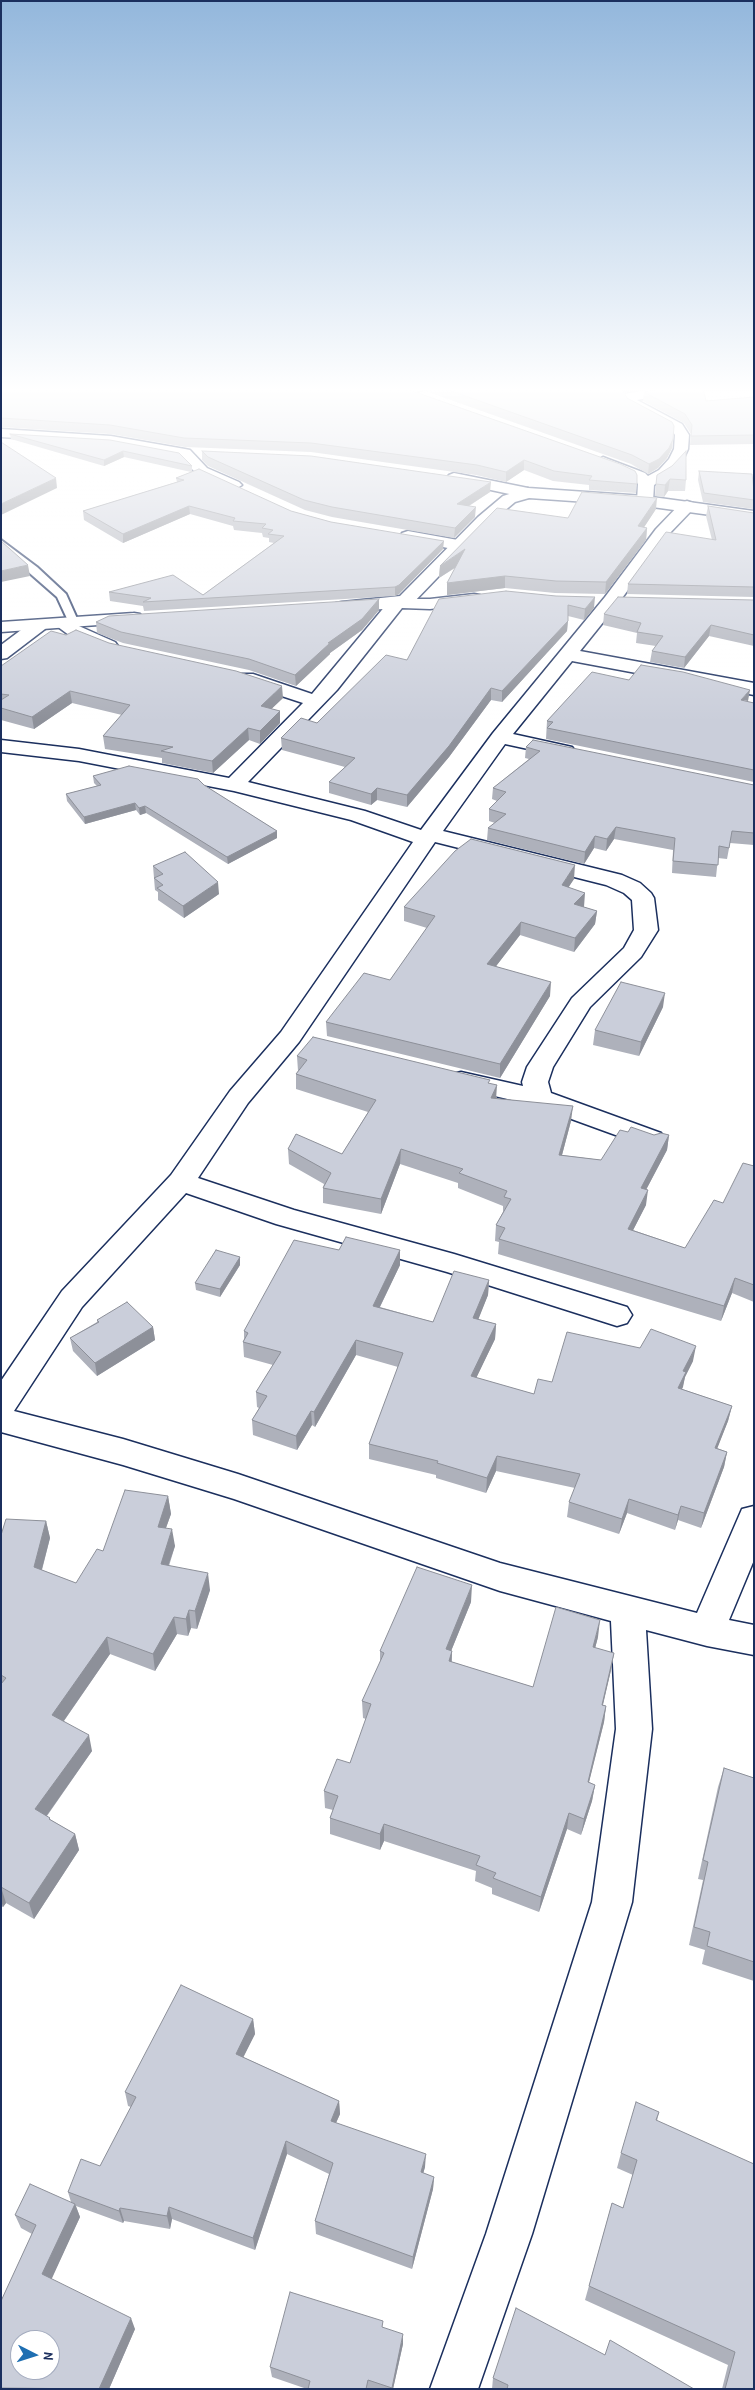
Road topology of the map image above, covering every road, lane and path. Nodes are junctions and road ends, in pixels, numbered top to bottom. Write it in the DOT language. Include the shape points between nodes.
graph roads {
  1 [pos="508,499"];
  2 [pos="609,499"];
  3 [pos="645,501"];
  4 [pos="688,506"];
  5 [pos="754,516"];
  6 [pos="390,534"];
  7 [pos="1,543"];
  8 [pos="458,544"];
  9 [pos="494,596"];
  10 [pos="397,603"];
  11 [pos="329,607"];
  12 [pos="151,617"];
  13 [pos="69,623"];
  14 [pos="39,625"];
  15 [pos="1,627"];
  16 [pos="126,651"];
  17 [pos="1,654"];
  18 [pos="566,654"];
  19 [pos="232,674"];
  20 [pos="754,689"];
  21 [pos="315,701"];
  22 [pos="500,738"];
  23 [pos="1,746"];
  24 [pos="584,755"];
  25 [pos="234,785"];
  26 [pos="428,837"];
  27 [pos="290,1037"];
  28 [pos="318,1043"];
  29 [pos="436,1074"];
  30 [pos="540,1098"];
  31 [pos="652,1139"];
  32 [pos="181,1182"];
  33 [pos="617,1315"];
  34 [pos="1,1406"];
  35 [pos="1,1420"];
  36 [pos="754,1519"];
  37 [pos="628,1609"];
  38 [pos="707,1631"];
  39 [pos="754,1640"];
  40 [pos="454,2389"];
  1 -- 8 [label="street"];
  2 -- 3 [label="street"];
  3 -- 4 [label="street"];
  4 -- 5 [label="street"];
  4 -- 18 [label="street" via="662,532 612,601"];
  6 -- 8 [label="street"];
  7 -- 13 [label="lane" via="62,596"];
  8 -- 10 [label="street" via="406,600"];
  9 -- 10 [label="street" via="430,604"];
  10 -- 11 [label="street"];
  10 -- 21 [label="street"];
  12 -- 13 [label="street"];
  13 -- 14 [label="street"];
  13 -- 16 [label="street" via="96,642"];
  14 -- 15 [label="street"];
  14 -- 17 [label="street"];
  18 -- 20 [label="street"];
  18 -- 22 [label="street"];
  19 -- 21 [label="street"];
  21 -- 25 [label="street"];
  22 -- 24 [label="street"];
  22 -- 26 [label="street"];
  23 -- 25 [label="street" via="79,756"];
  25 -- 26 [label="street" via="349,813"];
  26 -- 27 [label="street"];
  26 -- 30 [label="street" via="614,880 632,888 643,898 646,930 633,952 581,1003 562,1030 535,1082"];
  27 -- 28 [label="street"];
  27 -- 32 [label="street" via="239,1097"];
  29 -- 30 [label="street"];
  30 -- 31 [label="street"];
  32 -- 33 [label="street" via="286,1217 454,1264"];
  32 -- 34 [label="street" via="72,1299"];
  35 -- 37 [label="street" via="238,1487 500,1577"];
  36 -- 38 [label="street"];
  37 -- 38 [label="street"];
  37 -- 40 [label="street" via="634,1729 612,1902 509,2234"];
  38 -- 39 [label="street"];
}
